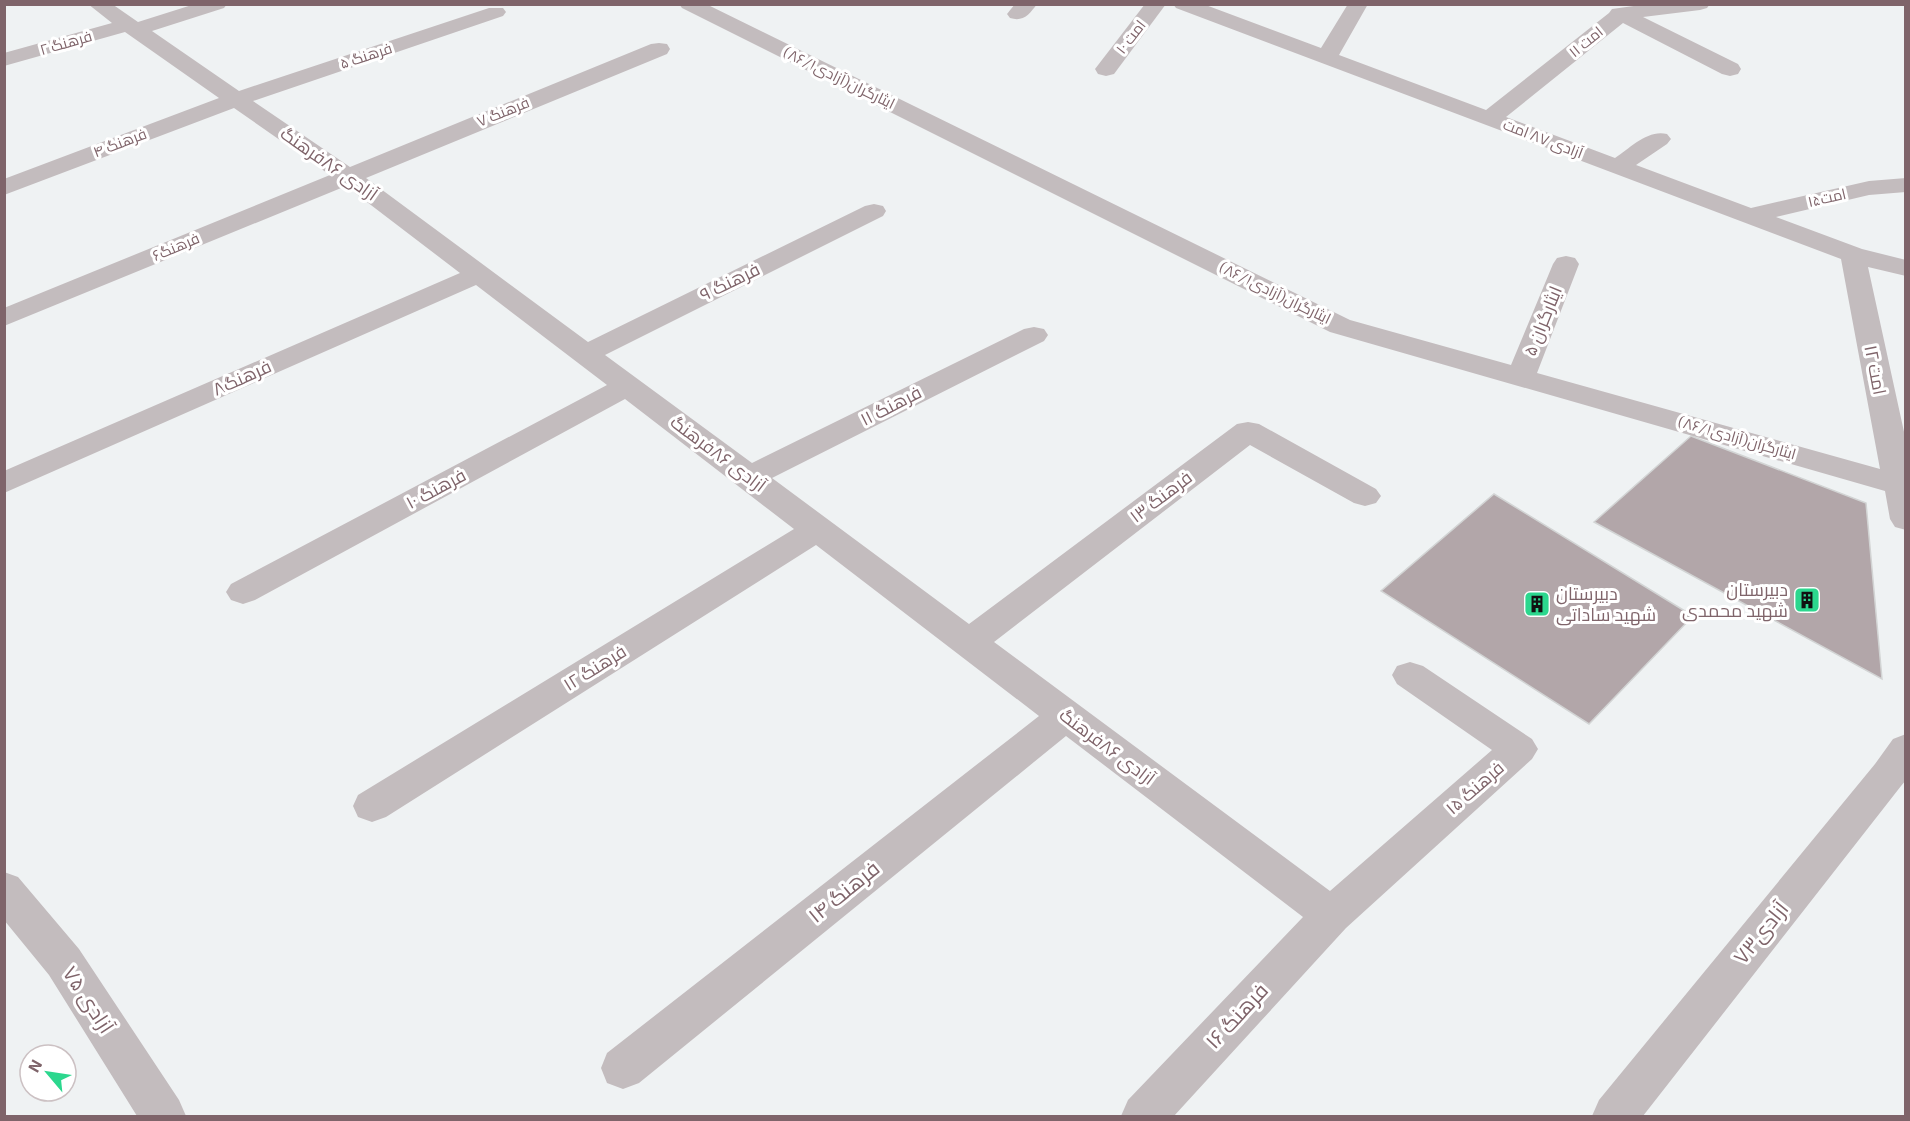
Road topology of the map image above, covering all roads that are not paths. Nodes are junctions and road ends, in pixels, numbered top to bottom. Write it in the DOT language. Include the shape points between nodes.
graph roads {
  1 [pos="98,4"];
  2 [pos="217,4"];
  3 [pos="689,4"];
  4 [pos="1156,4"];
  5 [pos="1183,4"];
  6 [pos="1358,4"];
  7 [pos="1600,4"];
  8 [pos="1700,4"];
  9 [pos="496,12"];
  10 [pos="1621,14"];
  11 [pos="132,28"];
  12 [pos="659,49"];
  13 [pos="1326,58"];
  14 [pos="4,60"];
  15 [pos="1106,69"];
  16 [pos="1730,69"];
  17 [pos="236,99"];
  18 [pos="1489,119"];
  19 [pos="1659,139"];
  20 [pos="1617,167"];
  21 [pos="348,176"];
  22 [pos="1905,185"];
  23 [pos="4,188"];
  24 [pos="874,211"];
  25 [pos="1749,216"];
  26 [pos="1852,255"];
  27 [pos="1566,264"];
  28 [pos="1905,268"];
  29 [pos="479,274"];
  30 [pos="4,318"];
  31 [pos="1034,335"];
  32 [pos="585,354"];
  33 [pos="1521,377"];
  34 [pos="628,386"];
  35 [pos="749,477"];
  36 [pos="4,483"];
  37 [pos="1898,484"];
  38 [pos="1365,496"];
  39 [pos="1905,519"];
  40 [pos="818,529"];
  41 [pos="243,592"];
  42 [pos="968,643"];
  43 [pos="1410,675"];
  44 [pos="1065,716"];
  45 [pos="1905,749"];
  46 [pos="372,806"];
  47 [pos="4,889"];
  48 [pos="1331,915"];
  49 [pos="623,1068"];
  50 [pos="163,1116"];
  51 [pos="1144,1116"];
  52 [pos="1615,1116"];
  1 -- 11 [label="street, آزادی ۸۶فرهنگ"];
  2 -- 11 [label="street, فرهنگ ۲"];
  3 -- 33 [label="street, ایثارگران(آزادی۸۶/۱)" via="1340,326"];
  4 -- 15 [label="street, امت ۱۰"];
  5 -- 13 [label="street, آزادی ۸۷ امت"];
  6 -- 13 [label="street"];
  7 -- 10 [label="street"];
  8 -- 10 [label="street, امت ۱۱"];
  9 -- 17 [label="street, فرهنگ ۵"];
  10 -- 16 [label="street"];
  10 -- 18 [label="street, امت ۱۱"];
  11 -- 14 [label="street, فرهنگ ۲"];
  11 -- 17 [label="street, آزادی ۸۶فرهنگ"];
  12 -- 21 [label="street, فرهنگ ۷"];
  13 -- 18 [label="street, آزادی ۸۷ امت"];
  17 -- 21 [label="street, آزادی ۸۶فرهنگ"];
  17 -- 23 [label="street, فرهنگ ۴"];
  18 -- 20 [label="street, آزادی ۸۷ امت"];
  19 -- 20 [label="street"];
  20 -- 25 [label="street, آزادی ۸۷ امت"];
  21 -- 29 [label="street, آزادی ۸۶فرهنگ"];
  21 -- 30 [label="street, فرهنگ۶"];
  22 -- 25 [label="street, امت۱۵" via="1869,188"];
  24 -- 32 [label="street, فرهنگ ۹"];
  25 -- 26 [label="street, آزادی ۸۷ امت"];
  26 -- 28 [label="street, آزادی ۸۷ امت"];
  26 -- 37 [label="street, امت ۱۲"];
  27 -- 33 [label="street, ایثارگران ۵"];
  29 -- 32 [label="street, آزادی ۸۶فرهنگ"];
  29 -- 36 [label="street, فرهنگ۸"];
  31 -- 35 [label="street, فرهنگ ۱۱"];
  32 -- 34 [label="street, آزادی ۸۶فرهنگ"];
  33 -- 37 [label="street, ایثارگران(آزادی۸۶/۱)"];
  34 -- 35 [label="street, آزادی ۸۶فرهنگ"];
  34 -- 41 [label="street, فرهنگ ۱۰"];
  35 -- 40 [label="street, آزادی ۸۶فرهنگ"];
  37 -- 39 [label="street"];
  38 -- 42 [label="street, فرهنگ ۱۳" via="1248,431"];
  40 -- 42 [label="street, آزادی ۸۶فرهنگ"];
  40 -- 46 [label="street, فرهنگ ۱۲"];
  42 -- 44 [label="street, آزادی ۸۶فرهنگ"];
  43 -- 48 [label="street, فرهنگ ۱۵" via="1520,749"];
  44 -- 48 [label="street, آزادی ۸۶فرهنگ"];
  44 -- 49 [label="street, فرهنگ ۱۴"];
  45 -- 52 [label="street, آزادی۷۳"];
  47 -- 50 [label="street, آزادی ۷۵" via="64,962"];
  48 -- 51 [label="street, فرهنگ ۱۶"];
}
